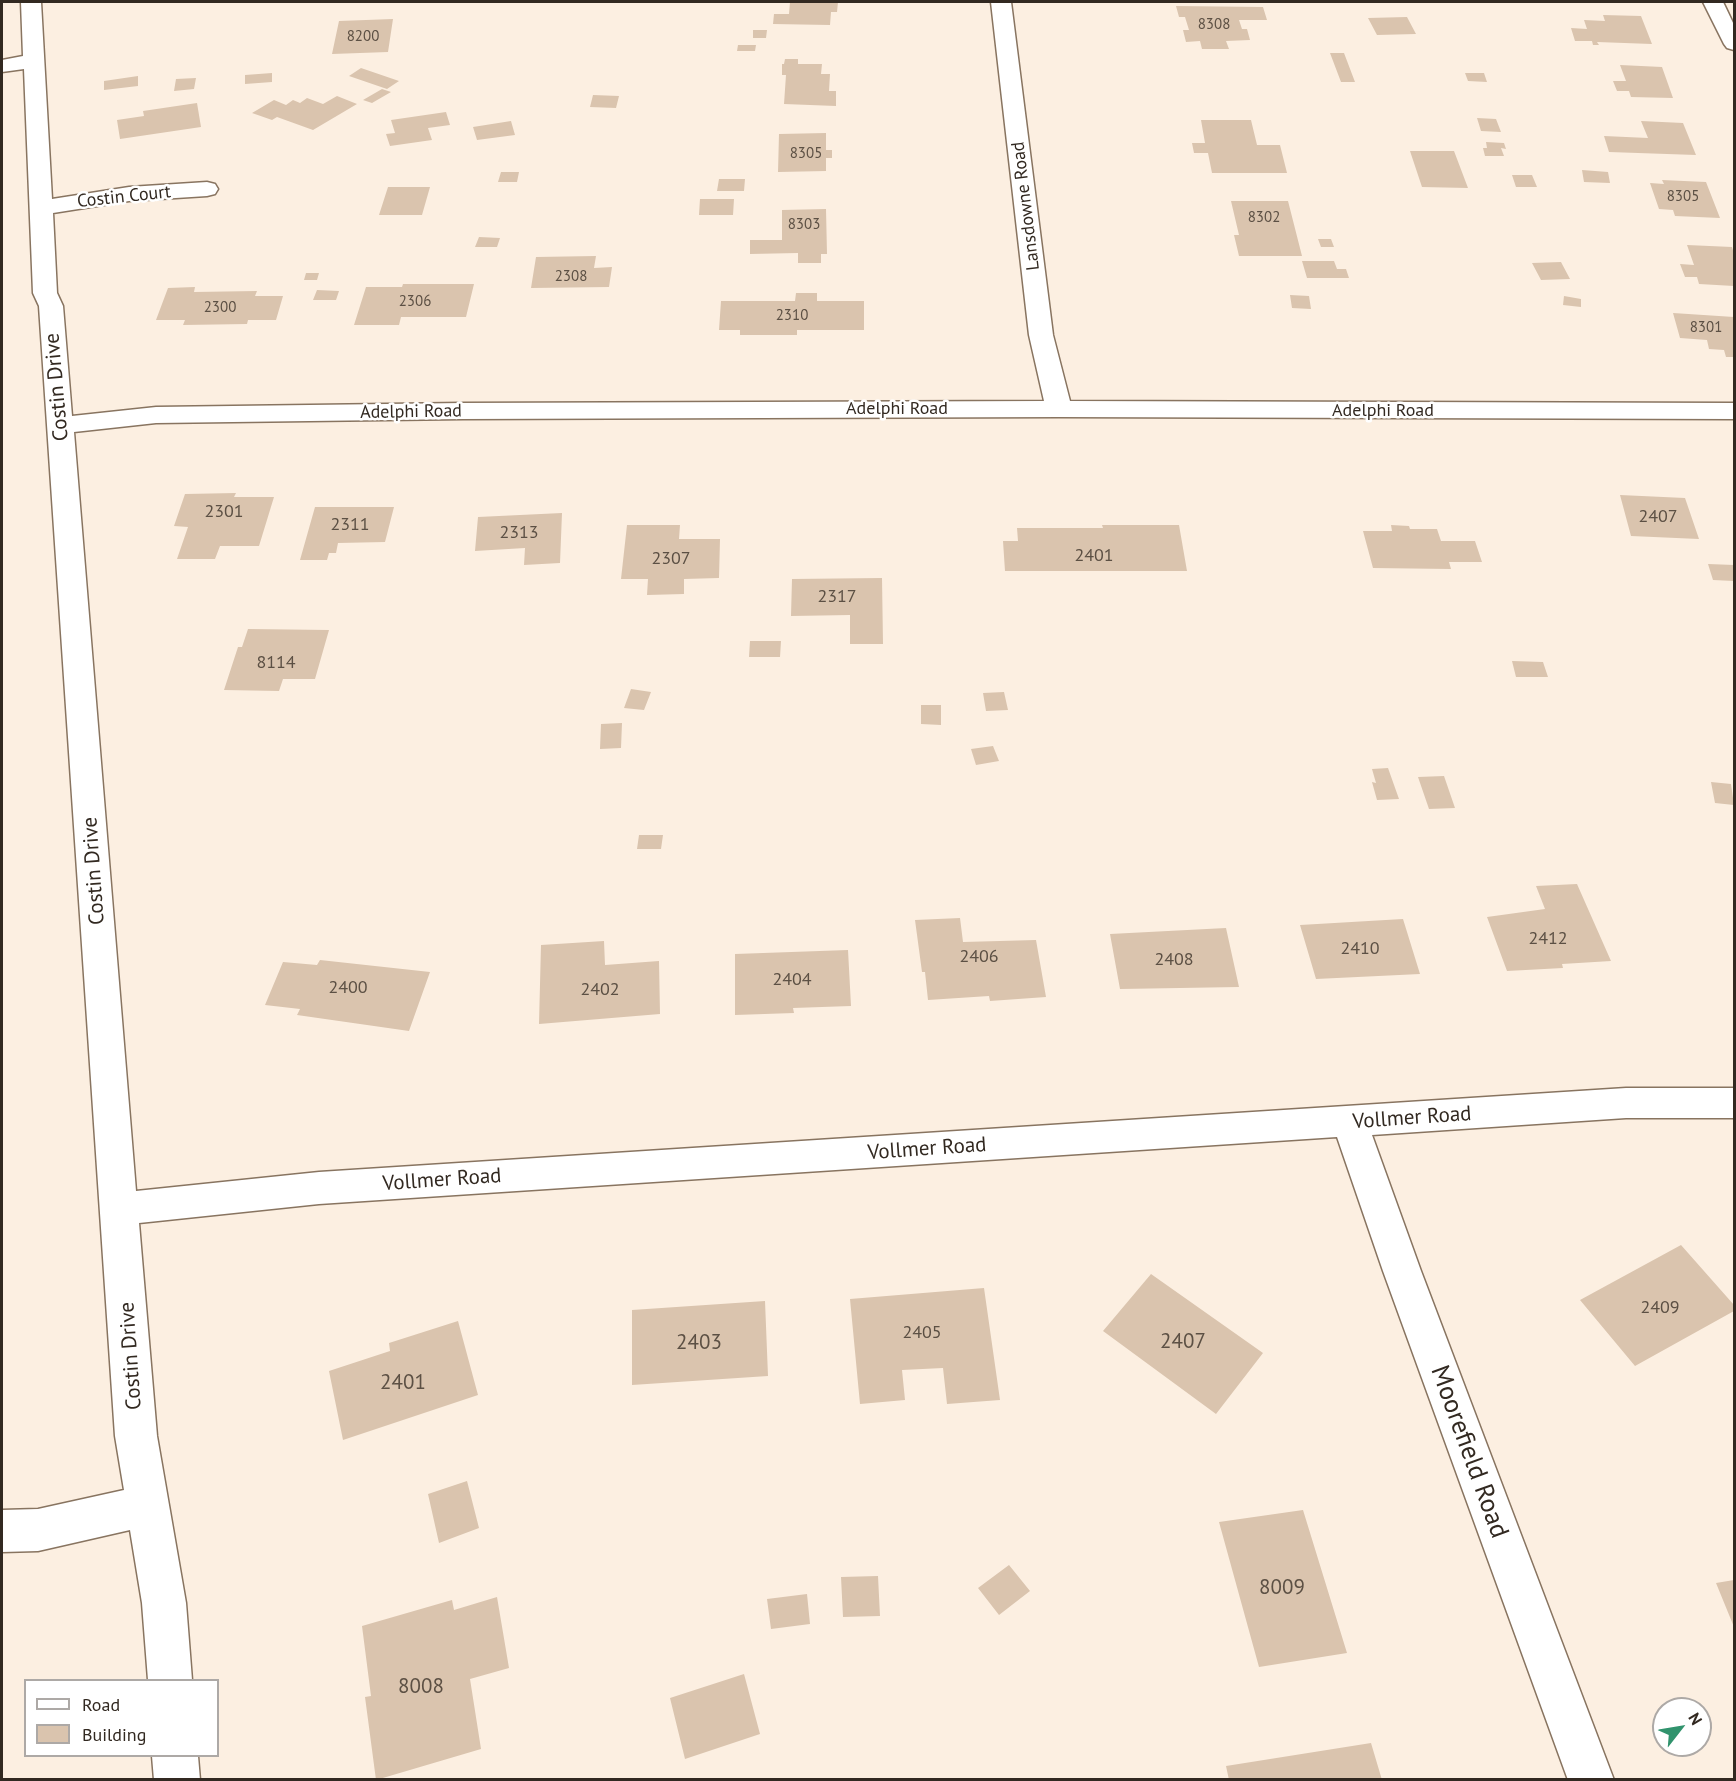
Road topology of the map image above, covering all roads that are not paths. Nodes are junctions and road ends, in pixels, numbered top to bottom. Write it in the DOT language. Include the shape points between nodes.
graph roads {
  1 [pos="31,2"];
  2 [pos="1001,2"];
  3 [pos="1713,2"];
  4 [pos="1734,44"];
  5 [pos="33,61"];
  6 [pos="2,66"];
  7 [pos="207,189"];
  8 [pos="41,207"];
  9 [pos="1059,409"];
  10 [pos="1734,411"];
  11 [pos="60,425"];
  12 [pos="1734,1103"];
  13 [pos="1350,1123"];
  14 [pos="120,1209"];
  15 [pos="148,1505"];
  16 [pos="2,1531"];
  17 [pos="170,1679"];
  18 [pos="175,1757"];
  19 [pos="177,1779"];
  20 [pos="1591,1779"];
  1 -- 5 [label="street, Costin Drive"];
  2 -- 9 [label="street, Lansdowne Road" via="1041,335"];
  3 -- 4 [label="street"];
  5 -- 6 [label="street"];
  5 -- 8 [label="street, Costin Drive"];
  7 -- 8 [label="street, Costin Court" via="129,194"];
  8 -- 11 [label="street, Costin Drive" via="45,293 51,306"];
  9 -- 10 [label="street, Adelphi Road"];
  9 -- 11 [label="street, Adelphi Road" via="156,415"];
  11 -- 14 [label="street, Costin Drive"];
  12 -- 13 [label="street, Vollmer Road" via="1626,1103"];
  13 -- 14 [label="street, Vollmer Road" via="319,1188"];
  13 -- 20 [label="street, Moorefield Road"];
  14 -- 15 [label="street, Costin Drive" via="136,1436"];
  15 -- 16 [label="street" via="38,1530"];
  15 -- 17 [label="street, Costin Drive" via="164,1603"];
  18 -- 19 [label="street"];
}
